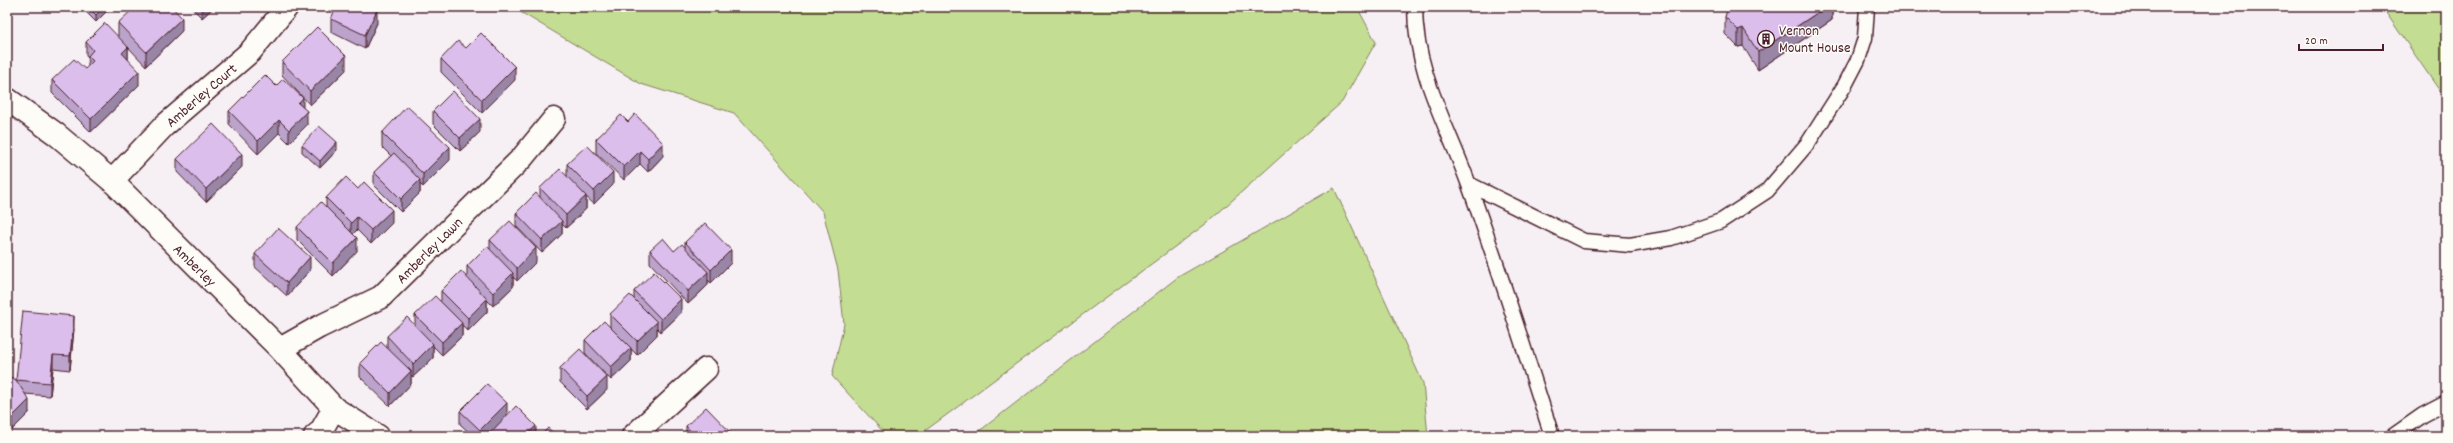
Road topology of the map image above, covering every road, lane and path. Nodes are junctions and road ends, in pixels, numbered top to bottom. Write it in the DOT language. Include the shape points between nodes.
graph roads {
  1 [pos="287,7"];
  2 [pos="1415,7"];
  3 [pos="1867,7"];
  4 [pos="7,99"];
  5 [pos="554,119"];
  6 [pos="112,181"];
  7 [pos="1469,184"];
  8 [pos="280,350"];
  9 [pos="706,369"];
  10 [pos="2446,403"];
  11 [pos="334,408"];
  12 [pos="315,436"];
  13 [pos="378,436"];
  14 [pos="633,436"];
  15 [pos="1552,436"];
  16 [pos="2393,436"];
  1 -- 6 [label="street, Amberley Court" via="250,52 164,126"];
  2 -- 7 [label="lane" via="1419,45 1435,106"];
  3 -- 7 [label="lane" via="1865,38 1858,60 1846,85 1808,143 1766,191 1721,221 1671,238 1630,245 1584,241"];
  4 -- 6 [label="street, Amberley" via="56,134"];
  5 -- 8 [label="street, Amberley Lawn" via="522,158 381,297 319,327"];
  6 -- 8 [label="street, Amberley"];
  7 -- 15 [label="lane"];
  8 -- 11 [label="street, Amberley"];
  9 -- 14 [label="street"];
  10 -- 16 [label="lane"];
  11 -- 12 [label="street" via="321,431"];
  11 -- 13 [label="street, Amberley"];
}
